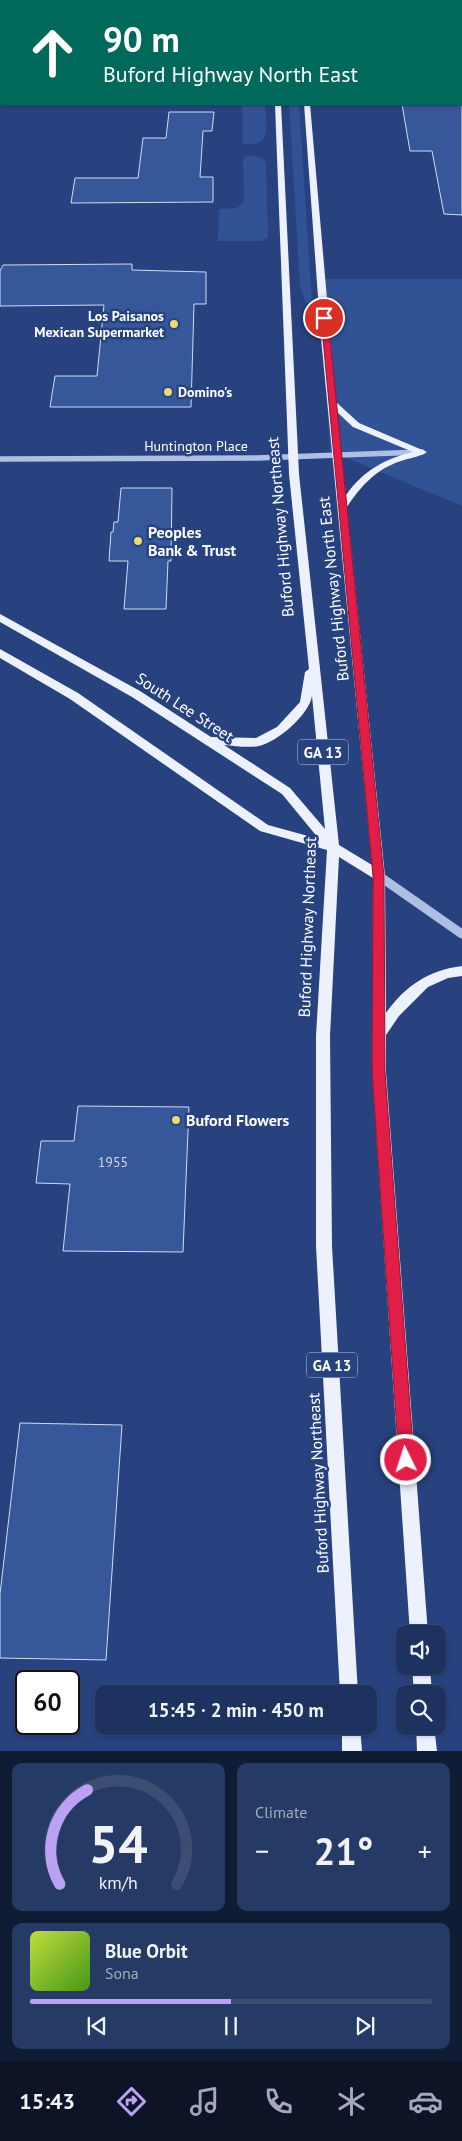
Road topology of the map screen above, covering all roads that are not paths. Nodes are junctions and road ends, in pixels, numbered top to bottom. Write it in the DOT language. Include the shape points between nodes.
graph roads {
  1 [pos="278,105"];
  2 [pos="307,105"];
  3 [pos="332,402"];
  4 [pos="422,452"];
  5 [pos="337,455"];
  6 [pos="294,457"];
  7 [pos="0,459"];
  8 [pos="342,507"];
  9 [pos="0,617"];
  10 [pos="0,653"];
  11 [pos="312,658"];
  12 [pos="208,741"];
  13 [pos="333,847"];
  14 [pos="379,876"];
  15 [pos="462,934"];
  16 [pos="462,971"];
  17 [pos="378,1034"];
  18 [pos="418,1625"];
  19 [pos="348,1685"];
  20 [pos="351,1735"];
  21 [pos="426,1735"];
  22 [pos="352,1751"];
  23 [pos="427,1751"];
  1 -- 6 [label="main road, Buford Highway Northeast / GA 13"];
  2 -- 3 [label="main road, Buford Highway North East / GA 13"];
  3 -- 4 [label="main road" via="356,425"];
  3 -- 5 [label="main road, Buford Highway North East / GA 13"];
  4 -- 5 [label="street, Huntington Place"];
  4 -- 8 [label="main road" via="394,458 380,466 357,484"];
  5 -- 6 [label="street, Huntington Place"];
  5 -- 8 [label="main road, Buford Highway North East / GA 13"];
  6 -- 7 [label="street, Huntington Place"];
  6 -- 11 [label="main road, Buford Highway Northeast / GA 13"];
  8 -- 14 [label="main road, Buford Highway North East / GA 13"];
  9 -- 12 [label="main road, South Lee Street" via="136,694"];
  10 -- 13 [label="main road, South Lee Street" via="74,696 264,828"];
  11 -- 12 [label="main road" via="305,703 282,730 258,742"];
  11 -- 13 [label="main road, Buford Highway Northeast / GA 13"];
  12 -- 13 [label="main road, South Lee Street" via="286,791"];
  13 -- 14 [label="main road, South Lee Street"];
  13 -- 19 [label="main road, Buford Highway Northeast / GA 13" via="323,1036 324,1246"];
  14 -- 15 [label="street, South Lee Street"];
  14 -- 17 [label="main road, Buford Highway North East / GA 13"];
  16 -- 17 [label="main road" via="452,971 424,982 395,1009"];
  17 -- 18 [label="main road, Buford Highway North East / GA 13"];
  20 -- 22 [label="main road"];
  21 -- 23 [label="main road"];
}
